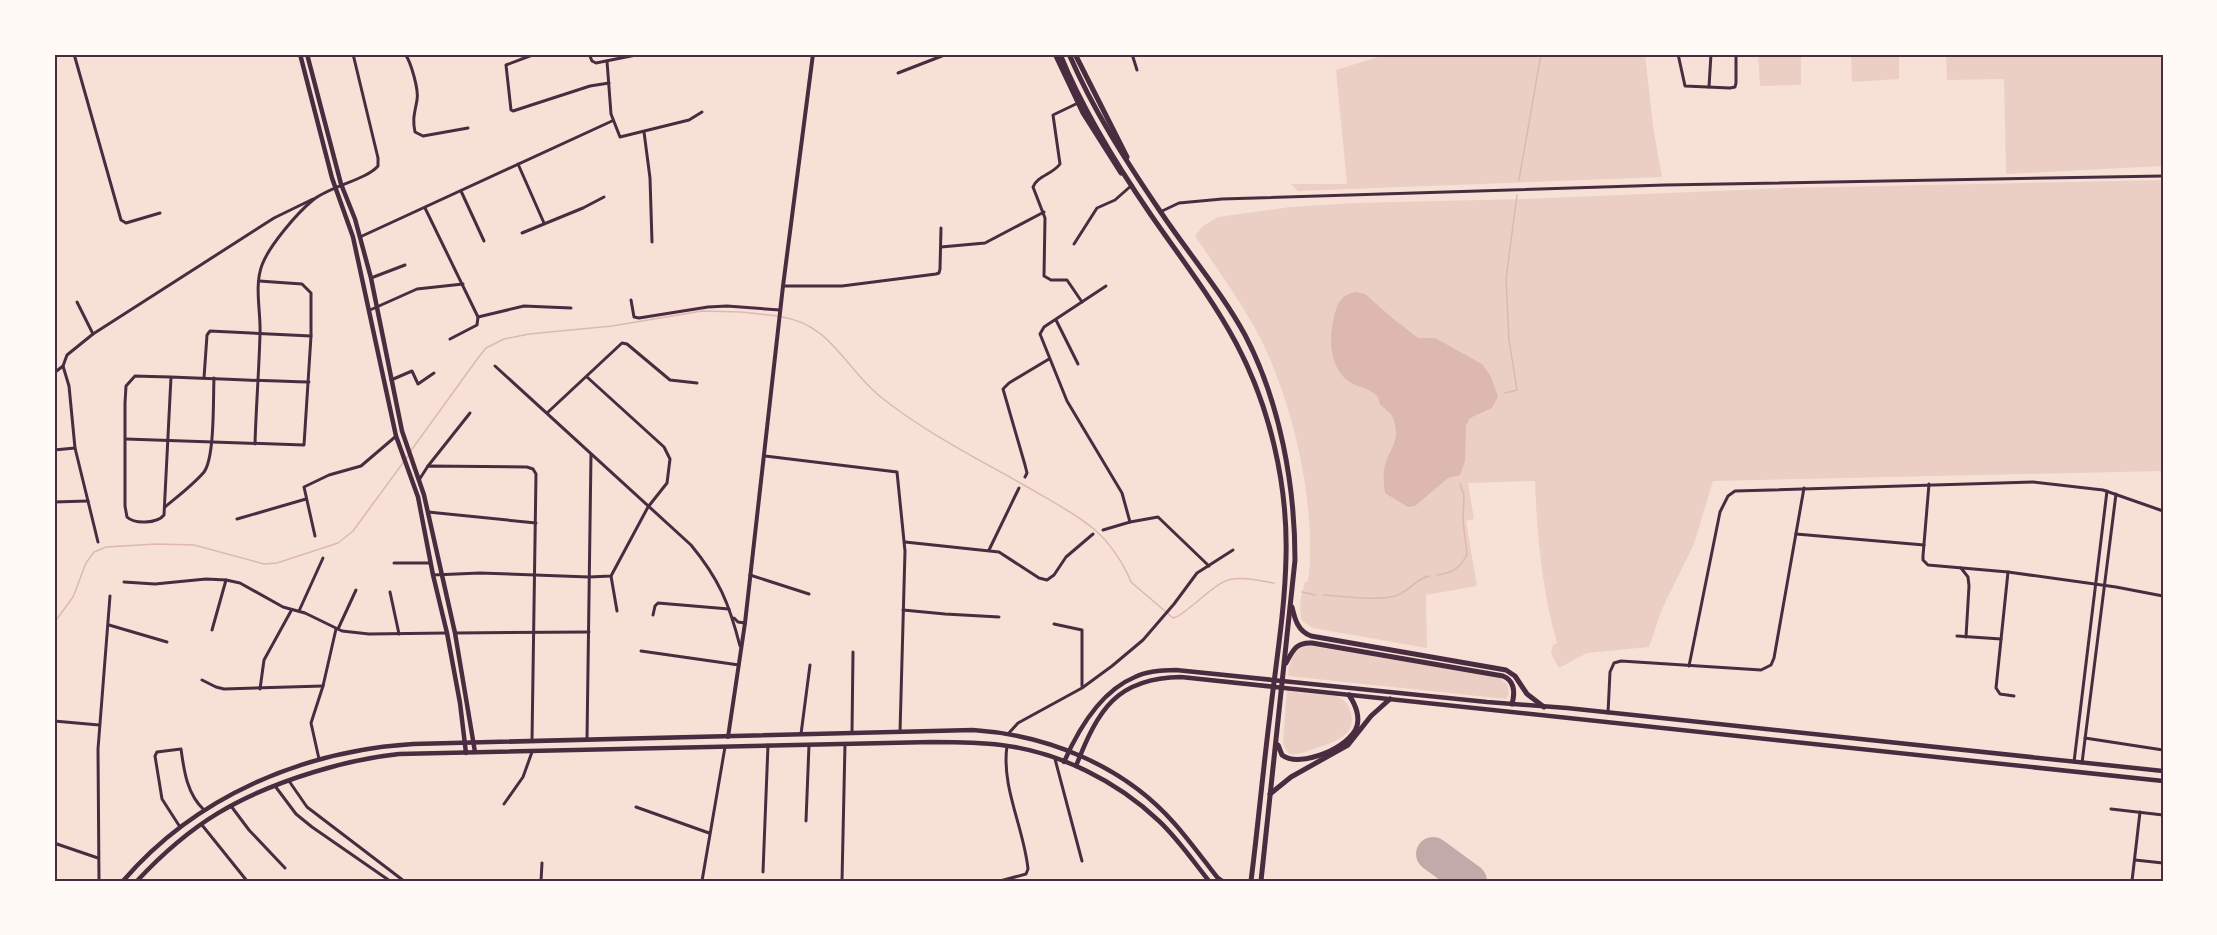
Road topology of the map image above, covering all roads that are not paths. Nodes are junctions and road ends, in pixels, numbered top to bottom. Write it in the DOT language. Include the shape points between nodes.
graph roads {
  1 [pos="74,54"];
  2 [pos="300,54"];
  3 [pos="307,54"];
  4 [pos="353,54"];
  5 [pos="405,54"];
  6 [pos="535,54"];
  7 [pos="589,54"];
  8 [pos="641,54"];
  9 [pos="813,54"];
  10 [pos="947,54"];
  11 [pos="1058,54"];
  12 [pos="1069,54"];
  13 [pos="1075,54"];
  14 [pos="1132,54"];
  15 [pos="1678,54"];
  16 [pos="1711,54"];
  17 [pos="1736,54"];
  18 [pos="607,61"];
  19 [pos="1137,70"];
  20 [pos="898,73"];
  21 [pos="609,83"];
  22 [pos="1709,87"];
  23 [pos="1080,103"];
  24 [pos="702,112"];
  25 [pos="612,121"];
  26 [pos="468,128"];
  27 [pos="644,132"];
  28 [pos="518,164"];
  29 [pos="1130,164"];
  30 [pos="2163,176"];
  31 [pos="341,184"];
  32 [pos="1132,185"];
  33 [pos="334,187"];
  34 [pos="461,191"];
  35 [pos="604,197"];
  36 [pos="314,199"];
  37 [pos="425,208"];
  38 [pos="1044,212"];
  39 [pos="1160,212"];
  40 [pos="160,213"];
  41 [pos="544,222"];
  42 [pos="941,228"];
  43 [pos="522,233"];
  44 [pos="360,237"];
  45 [pos="484,240"];
  46 [pos="652,242"];
  47 [pos="1074,244"];
  48 [pos="941,247"];
  49 [pos="405,265"];
  50 [pos="370,278"];
  51 [pos="259,281"];
  52 [pos="463,284"];
  53 [pos="783,286"];
  54 [pos="1106,286"];
  55 [pos="632,300"];
  56 [pos="77,302"];
  57 [pos="1082,303"];
  58 [pos="375,306"];
  59 [pos="571,308"];
  60 [pos="370,310"];
  61 [pos="780,312"];
  62 [pos="478,317"];
  63 [pos="1056,320"];
  64 [pos="260,333"];
  65 [pos="93,334"];
  66 [pos="311,336"];
  67 [pos="450,339"];
  68 [pos="1049,359"];
  69 [pos="1078,364"];
  70 [pos="63,366"];
  71 [pos="495,366"];
  72 [pos="54,373"];
  73 [pos="434,373"];
  74 [pos="171,377"];
  75 [pos="587,377"];
  76 [pos="204,378"];
  77 [pos="214,378"];
  78 [pos="391,380"];
  79 [pos="257,381"];
  80 [pos="309,382"];
  81 [pos="697,383"];
  82 [pos="470,413"];
  83 [pos="547,413"];
  84 [pos="396,435"];
  85 [pos="126,439"];
  86 [pos="167,441"];
  87 [pos="211,442"];
  88 [pos="255,444"];
  89 [pos="75,448"];
  90 [pos="54,450"];
  91 [pos="591,454"];
  92 [pos="765,456"];
  93 [pos="428,466"];
  94 [pos="1025,477"];
  95 [pos="419,480"];
  96 [pos="1929,484"];
  97 [pos="1019,488"];
  98 [pos="1804,488"];
  99 [pos="2107,491"];
  100 [pos="2116,494"];
  101 [pos="306,499"];
  102 [pos="88,501"];
  103 [pos="54,502"];
  104 [pos="165,507"];
  105 [pos="648,507"];
  106 [pos="2163,511"];
  107 [pos="427,512"];
  108 [pos="237,519"];
  109 [pos="1130,522"];
  110 [pos="536,523"];
  111 [pos="1103,530"];
  112 [pos="1093,534"];
  113 [pos="1796,534"];
  114 [pos="315,536"];
  115 [pos="98,542"];
  116 [pos="905,542"];
  117 [pos="1924,545"];
  118 [pos="989,550"];
  119 [pos="1233,550"];
  120 [pos="323,558"];
  121 [pos="394,563"];
  122 [pos="431,563"];
  123 [pos="1209,566"];
  124 [pos="1960,568"];
  125 [pos="2008,572"];
  126 [pos="440,574"];
  127 [pos="433,575"];
  128 [pos="750,575"];
  129 [pos="536,576"];
  130 [pos="611,576"];
  131 [pos="589,577"];
  132 [pos="226,579"];
  133 [pos="124,582"];
  134 [pos="2097,584"];
  135 [pos="2103,585"];
  136 [pos="356,590"];
  137 [pos="390,592"];
  138 [pos="809,594"];
  139 [pos="110,596"];
  140 [pos="2163,596"];
  141 [pos="1291,603"];
  142 [pos="729,609"];
  143 [pos="291,610"];
  144 [pos="617,610"];
  145 [pos="903,610"];
  146 [pos="299,611"];
  147 [pos="653,615"];
  148 [pos="733,617"];
  149 [pos="999,617"];
  150 [pos="745,622"];
  151 [pos="1054,624"];
  152 [pos="109,625"];
  153 [pos="337,629"];
  154 [pos="212,630"];
  155 [pos="535,631"];
  156 [pos="589,632"];
  157 [pos="447,633"];
  158 [pos="455,633"];
  159 [pos="399,634"];
  160 [pos="1957,636"];
  161 [pos="1966,636"];
  162 [pos="2001,639"];
  163 [pos="167,642"];
  164 [pos="741,648"];
  165 [pos="641,651"];
  166 [pos="853,652"];
  167 [pos="739,665"];
  168 [pos="810,665"];
  169 [pos="1689,666"];
  170 [pos="1284,667"];
  171 [pos="202,680"];
  172 [pos="323,687"];
  173 [pos="1082,688"];
  174 [pos="260,689"];
  175 [pos="1349,695"];
  176 [pos="2014,696"];
  177 [pos="1390,699"];
  178 [pos="1512,704"];
  179 [pos="1544,708"];
  180 [pos="1608,713"];
  181 [pos="54,721"];
  182 [pos="99,725"];
  183 [pos="900,732"];
  184 [pos="852,733"];
  185 [pos="1008,734"];
  186 [pos="801,735"];
  187 [pos="728,736"];
  188 [pos="2085,738"];
  189 [pos="1277,740"];
  190 [pos="587,741"];
  191 [pos="466,742"];
  192 [pos="532,742"];
  193 [pos="474,743"];
  194 [pos="845,744"];
  195 [pos="809,745"];
  196 [pos="768,746"];
  197 [pos="1007,746"];
  198 [pos="725,747"];
  199 [pos="2163,750"];
  200 [pos="1069,751"];
  201 [pos="475,752"];
  202 [pos="532,752"];
  203 [pos="466,753"];
  204 [pos="1080,755"];
  205 [pos="320,759"];
  206 [pos="1056,759"];
  207 [pos="1064,762"];
  208 [pos="2074,762"];
  209 [pos="2082,763"];
  210 [pos="1076,766"];
  211 [pos="2163,771"];
  212 [pos="288,780"];
  213 [pos="2163,781"];
  214 [pos="274,785"];
  215 [pos="1270,794"];
  216 [pos="504,804"];
  217 [pos="230,805"];
  218 [pos="636,807"];
  219 [pos="2111,809"];
  220 [pos="204,810"];
  221 [pos="2140,812"];
  222 [pos="2163,815"];
  223 [pos="806,821"];
  224 [pos="201,823"];
  225 [pos="180,827"];
  226 [pos="709,833"];
  227 [pos="54,843"];
  228 [pos="98,858"];
  229 [pos="2134,860"];
  230 [pos="1082,861"];
  231 [pos="542,863"];
  232 [pos="2163,863"];
  233 [pos="285,868"];
  234 [pos="763,872"];
  235 [pos="1220,880"];
  236 [pos="1250,880"];
  237 [pos="99,881"];
  238 [pos="123,881"];
  239 [pos="137,881"];
  240 [pos="247,881"];
  241 [pos="390,881"];
  242 [pos="404,881"];
  243 [pos="541,881"];
  244 [pos="702,881"];
  245 [pos="842,881"];
  246 [pos="1000,881"];
  247 [pos="1209,881"];
  248 [pos="1261,881"];
  249 [pos="2132,881"];
  1 -- 40 [label="street" via="121,220 126,223"];
  2 -- 33 [label="main road"];
  3 -- 31 [label="main road"];
  4 -- 31 [label="street" via="378,166"];
  5 -- 26 [label="street" via="417,93 413,112 415,132 423,136"];
  6 -- 21 [label="street" via="506,65 513,111"];
  7 -- 18 [label="street" via="595,63"];
  8 -- 18 [label="street"];
  9 -- 53 [label="street"];
  10 -- 20 [label="street"];
  11 -- 23 [label="main road"];
  12 -- 29 [label="main road" via="1090,100"];
  13 -- 29 [label="main road"];
  14 -- 19 [label="street"];
  15 -- 22 [label="street" via="1685,86"];
  16 -- 22 [label="street"];
  17 -- 22 [label="street" via="1735,86"];
  18 -- 21 [label="street"];
  21 -- 25 [label="street"];
  23 -- 32 [label="main road"];
  23 -- 38 [label="street" via="1053,117 1060,164 1036,181 1033,188"];
  24 -- 27 [label="street"];
  25 -- 27 [label="street" via="622,138"];
  25 -- 28 [label="street"];
  27 -- 46 [label="street"];
  28 -- 34 [label="street"];
  28 -- 41 [label="street"];
  29 -- 39 [label="main road"];
  30 -- 39 [label="street" via="1665,185 1222,199 1179,203"];
  31 -- 33 [label="street"];
  31 -- 44 [label="main road"];
  32 -- 47 [label="street" via="1115,200 1097,208"];
  32 -- 236 [label="main road" via="1210,298 1243,357 1272,438 1282,487 1285,581"];
  33 -- 36 [label="street"];
  33 -- 60 [label="main road" via="353,237"];
  34 -- 37 [label="street"];
  34 -- 45 [label="street"];
  35 -- 41 [label="street"];
  36 -- 51 [label="street" via="292,221 268,255"];
  36 -- 65 [label="street" via="274,218"];
  37 -- 44 [label="street"];
  37 -- 52 [label="street"];
  38 -- 48 [label="street" via="985,243"];
  38 -- 57 [label="street" via="1044,276 1067,280"];
  39 -- 141 [label="main road" via="1233,315 1264,380 1281,436 1291,489 1295,536"];
  41 -- 43 [label="street"];
  42 -- 48 [label="street"];
  44 -- 50 [label="main road"];
  48 -- 53 [label="street" via="940,269 936,274 842,286"];
  49 -- 50 [label="street"];
  50 -- 58 [label="main road"];
  51 -- 64 [label="street"];
  51 -- 66 [label="street" via="302,284 309,289"];
  52 -- 58 [label="street" via="417,289"];
  52 -- 62 [label="street"];
  53 -- 61 [label="street"];
  54 -- 57 [label="street"];
  55 -- 61 [label="street" via="634,317 639,318 708,307"];
  56 -- 65 [label="street"];
  57 -- 63 [label="street"];
  58 -- 60 [label="street"];
  58 -- 78 [label="main road"];
  59 -- 62 [label="street" via="524,306"];
  60 -- 84 [label="main road"];
  61 -- 92 [label="street"];
  62 -- 67 [label="street" via="477,325"];
  63 -- 68 [label="street" via="1041,331"];
  63 -- 69 [label="street"];
  64 -- 66 [label="street"];
  64 -- 76 [label="street" via="208,333"];
  64 -- 79 [label="street"];
  65 -- 70 [label="street" via="67,355"];
  66 -- 80 [label="street"];
  68 -- 94 [label="street" via="1003,390"];
  68 -- 109 [label="street" via="1067,401 1122,493"];
  70 -- 72 [label="street"];
  70 -- 89 [label="street" via="69,386"];
  71 -- 83 [label="street"];
  73 -- 78 [label="street" via="418,384 411,371"];
  74 -- 76 [label="street"];
  74 -- 85 [label="street" via="131,379 124,403"];
  74 -- 86 [label="street"];
  75 -- 81 [label="street" via="625,342 670,380"];
  75 -- 83 [label="street"];
  75 -- 105 [label="street" via="669,455 668,483"];
  76 -- 77 [label="street"];
  77 -- 79 [label="street"];
  77 -- 87 [label="street"];
  78 -- 95 [label="main road" via="406,447"];
  79 -- 80 [label="street"];
  79 -- 88 [label="street"];
  80 -- 88 [label="street" via="304,445"];
  82 -- 93 [label="street"];
  83 -- 91 [label="street"];
  84 -- 101 [label="street" via="361,466 306,485"];
  84 -- 122 [label="main road" via="418,497"];
  85 -- 86 [label="street"];
  85 -- 104 [label="street" via="128,520 160,520"];
  86 -- 87 [label="street"];
  86 -- 104 [label="street"];
  87 -- 88 [label="street"];
  87 -- 104 [label="street" via="203,472"];
  89 -- 90 [label="street"];
  89 -- 102 [label="street"];
  91 -- 105 [label="street"];
  91 -- 131 [label="street"];
  92 -- 116 [label="street" via="897,472"];
  92 -- 128 [label="street"];
  93 -- 95 [label="street"];
  93 -- 110 [label="street" via="533,469"];
  95 -- 107 [label="main road"];
  96 -- 98 [label="street"];
  96 -- 99 [label="street" via="2033,482"];
  96 -- 117 [label="street"];
  97 -- 118 [label="street"];
  98 -- 113 [label="street"];
  98 -- 169 [label="street" via="1743,489 1728,496 1720,512"];
  99 -- 100 [label="street"];
  99 -- 134 [label="street"];
  100 -- 106 [label="street"];
  100 -- 135 [label="street"];
  101 -- 108 [label="street"];
  101 -- 114 [label="street"];
  102 -- 103 [label="street"];
  102 -- 115 [label="street"];
  105 -- 130 [label="street"];
  105 -- 142 [label="street" via="691,545 717,580"];
  107 -- 110 [label="street"];
  107 -- 126 [label="main road"];
  109 -- 111 [label="street"];
  109 -- 123 [label="street" via="1161,519"];
  110 -- 129 [label="street"];
  112 -- 118 [label="street" via="1047,580 1004,553"];
  113 -- 117 [label="street"];
  113 -- 169 [label="street" via="1771,665 1761,670"];
  116 -- 118 [label="street"];
  116 -- 145 [label="street"];
  117 -- 124 [label="street" via="1923,560 1928,565"];
  119 -- 123 [label="street"];
  120 -- 146 [label="street"];
  121 -- 122 [label="street"];
  122 -- 127 [label="main road"];
  123 -- 173 [label="street" via="1197,573 1143,640"];
  124 -- 125 [label="street"];
  124 -- 161 [label="street" via="1968,577 1969,586"];
  125 -- 134 [label="street"];
  125 -- 162 [label="street"];
  126 -- 127 [label="street"];
  126 -- 129 [label="street"];
  126 -- 158 [label="main road"];
  127 -- 157 [label="main road"];
  128 -- 138 [label="street"];
  128 -- 150 [label="street"];
  129 -- 131 [label="street"];
  129 -- 155 [label="street"];
  130 -- 131 [label="street"];
  130 -- 144 [label="street"];
  131 -- 156 [label="street"];
  132 -- 133 [label="street"];
  132 -- 143 [label="street" via="250,587"];
  132 -- 154 [label="street"];
  134 -- 135 [label="street"];
  134 -- 208 [label="street"];
  135 -- 140 [label="street"];
  135 -- 188 [label="street"];
  136 -- 153 [label="street"];
  137 -- 159 [label="street"];
  139 -- 152 [label="street"];
  141 -- 170 [label="main road"];
  141 -- 179 [label="main road" via="1297,624 1305,634 1506,670"];
  142 -- 147 [label="street" via="658,603"];
  142 -- 148 [label="street"];
  143 -- 146 [label="street"];
  143 -- 174 [label="street" via="264,660"];
  145 -- 149 [label="street"];
  145 -- 183 [label="street"];
  146 -- 153 [label="street"];
  148 -- 150 [label="street"];
  148 -- 164 [label="street"];
  150 -- 164 [label="street"];
  151 -- 173 [label="street" via="1082,630"];
  152 -- 163 [label="street"];
  152 -- 182 [label="street"];
  153 -- 159 [label="street"];
  153 -- 172 [label="street"];
  155 -- 156 [label="street"];
  155 -- 158 [label="street"];
  155 -- 192 [label="street"];
  156 -- 190 [label="street"];
  157 -- 159 [label="street"];
  157 -- 191 [label="main road"];
  158 -- 193 [label="main road"];
  160 -- 161 [label="street"];
  161 -- 162 [label="street"];
  162 -- 176 [label="street" via="1996,688 2001,694"];
  164 -- 167 [label="street"];
  165 -- 167 [label="street"];
  166 -- 184 [label="street"];
  167 -- 187 [label="street"];
  168 -- 186 [label="street"];
  169 -- 180 [label="street" via="1614,663"];
  170 -- 178 [label="main road" via="1299,644 1318,643 1503,676 1512,686"];
  170 -- 189 [label="main road"];
  171 -- 174 [label="street" via="224,689"];
  172 -- 174 [label="street"];
  172 -- 205 [label="street" via="311,723"];
  173 -- 185 [label="street" via="1018,723"];
  175 -- 177 [label="main road"];
  175 -- 189 [label="main road" via="1356,706 1357,727 1337,747 1307,759 1290,760 1282,755"];
  175 -- 204 [label="main road" via="1181,677 1156,678 1122,693 1103,711"];
  177 -- 213 [label="main road"];
  177 -- 215 [label="main road" via="1348,745 1291,777"];
  178 -- 179 [label="main road"];
  178 -- 200 [label="main road" via="1176,670 1138,675 1125,682 1108,695"];
  179 -- 180 [label="main road"];
  180 -- 208 [label="main road"];
  181 -- 182 [label="street"];
  182 -- 228 [label="street"];
  183 -- 184 [label="main road"];
  183 -- 185 [label="main road" via="973,730"];
  184 -- 186 [label="main road"];
  185 -- 200 [label="main road"];
  186 -- 187 [label="main road"];
  187 -- 190 [label="main road"];
  188 -- 199 [label="street"];
  188 -- 209 [label="street"];
  189 -- 215 [label="main road"];
  190 -- 192 [label="main road"];
  191 -- 193 [label="main road"];
  191 -- 203 [label="main road"];
  191 -- 205 [label="main road" via="390,745"];
  192 -- 193 [label="main road"];
  193 -- 201 [label="main road"];
  194 -- 195 [label="main road"];
  194 -- 197 [label="main road" via="932,742"];
  194 -- 245 [label="street"];
  195 -- 196 [label="main road"];
  195 -- 223 [label="street"];
  196 -- 198 [label="main road"];
  196 -- 234 [label="street"];
  197 -- 206 [label="main road"];
  197 -- 246 [label="street" via="1010,789 1028,869 1026,874"];
  198 -- 202 [label="main road"];
  198 -- 226 [label="street"];
  200 -- 204 [label="main road"];
  200 -- 207 [label="main road"];
  201 -- 202 [label="main road"];
  201 -- 203 [label="main road"];
  202 -- 216 [label="street" via="523,777"];
  203 -- 212 [label="main road" via="377,756"];
  204 -- 210 [label="main road"];
  204 -- 235 [label="main road" via="1125,782 1165,814"];
  205 -- 220 [label="main road" via="261,779"];
  206 -- 207 [label="main road"];
  206 -- 230 [label="street"];
  207 -- 210 [label="main road"];
  208 -- 209 [label="main road"];
  209 -- 211 [label="main road"];
  210 -- 247 [label="main road" via="1107,782 1150,814"];
  212 -- 214 [label="main road"];
  212 -- 242 [label="street" via="307,807"];
  214 -- 217 [label="main road"];
  214 -- 241 [label="street" via="296,814"];
  215 -- 248 [label="main road"];
  217 -- 224 [label="main road"];
  217 -- 233 [label="street"];
  218 -- 226 [label="street"];
  219 -- 221 [label="street"];
  220 -- 225 [label="main road"];
  220 -- 225 [label="street" via="196,803 187,782 181,749 156,752 162,800"];
  221 -- 222 [label="street"];
  221 -- 229 [label="street"];
  224 -- 239 [label="main road"];
  224 -- 240 [label="street"];
  225 -- 238 [label="main road"];
  226 -- 244 [label="street"];
  227 -- 228 [label="street"];
  228 -- 237 [label="street"];
  229 -- 232 [label="street"];
  229 -- 249 [label="street"];
  231 -- 243 [label="street"];
}
